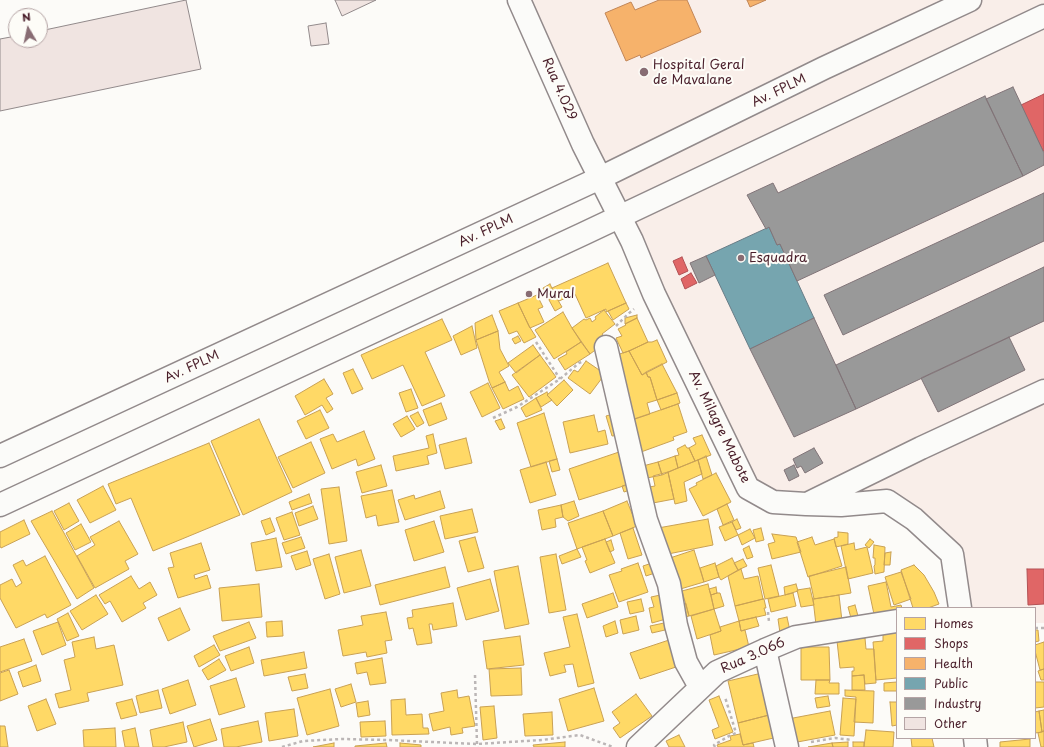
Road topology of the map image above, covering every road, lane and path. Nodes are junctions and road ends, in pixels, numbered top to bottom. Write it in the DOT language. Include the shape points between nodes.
graph roads {
  1 [pos="519,0"];
  2 [pos="970,0"];
  3 [pos="1044,16"];
  4 [pos="600,178"];
  5 [pos="619,216"];
  6 [pos="536,342"];
  7 [pos="606,347"];
  8 [pos="1044,392"];
  9 [pos="493,418"];
  10 [pos="0,456"];
  11 [pos="806,504"];
  12 [pos="0,505"];
  13 [pos="960,607"];
  14 [pos="896,621"];
  15 [pos="765,650"];
  16 [pos="717,672"];
  17 [pos="475,675"];
  18 [pos="700,687"];
  19 [pos="852,740"];
  20 [pos="478,745"];
  21 [pos="282,747"];
  22 [pos="613,747"];
  23 [pos="638,747"];
  24 [pos="715,747"];
  25 [pos="787,747"];
  1 -- 4 [label="main road, Rua 4.029"];
  2 -- 4 [label="main road, Av. FPLM" via="824,68"];
  3 -- 5 [label="main road"];
  4 -- 5 [label="main road, Av. Milagre Mabote"];
  4 -- 10 [label="main road, Av. FPLM"];
  5 -- 11 [label="main road, Av. Milagre Mabote" via="748,488 773,502"];
  5 -- 12 [label="main road"];
  6 -- 9 [label="path" via="560,379"];
  7 -- 18 [label="main road" via="646,520 669,584 686,662"];
  8 -- 11 [label="main road"];
  11 -- 13 [label="main road, Av. Milagre Mabote" via="842,505 887,501 914,519 952,554"];
  14 -- 15 [label="main road, Rua 3.066" via="796,637"];
  15 -- 16 [label="main road, Rua 3.066"];
  15 -- 25 [label="main road"];
  16 -- 18 [label="main road, Rua 3.066"];
  16 -- 24 [label="path" via="736,733 714,745"];
  17 -- 20 [label="path"];
  18 -- 23 [label="main road, Rua 3.066"];
  19 -- 25 [label="path" via="835,738"];
  20 -- 21 [label="path" via="342,740 303,741"];
  20 -- 22 [label="path" via="580,735"];
}
